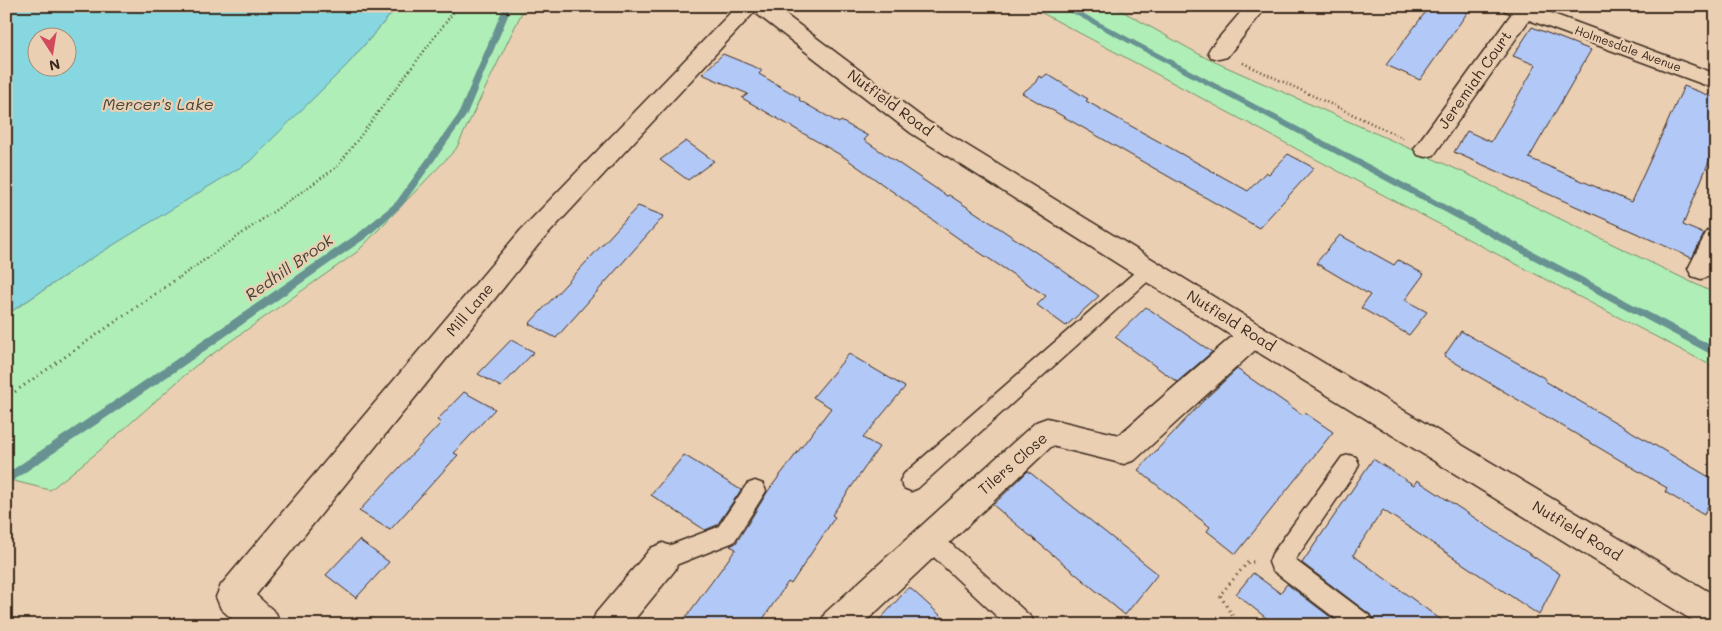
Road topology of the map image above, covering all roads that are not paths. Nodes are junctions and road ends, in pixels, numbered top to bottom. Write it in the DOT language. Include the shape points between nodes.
graph roads {
  1 [pos="750,6"];
  2 [pos="760,6"];
  3 [pos="1257,6"];
  4 [pos="1567,6"];
  5 [pos="1522,8"];
  6 [pos="1220,52"];
  7 [pos="1716,62"];
  8 [pos="1716,82"];
  9 [pos="1426,149"];
  10 [pos="1716,238"];
  11 [pos="1701,269"];
  12 [pos="1149,270"];
  13 [pos="1253,335"];
  14 [pos="1349,464"];
  15 [pos="911,481"];
  16 [pos="755,491"];
  17 [pos="930,539"];
  18 [pos="663,559"];
  19 [pos="1716,615"];
  20 [pos="264,625"];
  21 [pos="608,625"];
  22 [pos="837,625"];
  23 [pos="1022,625"];
  24 [pos="1363,625"];
  1 -- 20 [label="street, Mill Lane" via="529,238 233,597"];
  2 -- 12 [label="street, Nutfield Road" via="919,127"];
  3 -- 6 [label="street"];
  4 -- 7 [label="street, Holmesdale Avenue"];
  5 -- 8 [label="street, Holmesdale Avenue"];
  5 -- 9 [label="street, Jeremiah Court"];
  10 -- 11 [label="street"];
  12 -- 13 [label="street, Nutfield Road"];
  12 -- 15 [label="lane"];
  13 -- 17 [label="street, Tilers Close" via="1124,450 1048,430"];
  13 -- 19 [label="street, Nutfield Road"];
  14 -- 24 [label="lane" via="1280,562"];
  16 -- 18 [label="lane" via="726,535"];
  17 -- 22 [label="street, Tilers Close"];
  17 -- 23 [label="lane"];
  18 -- 21 [label="street"];
}
